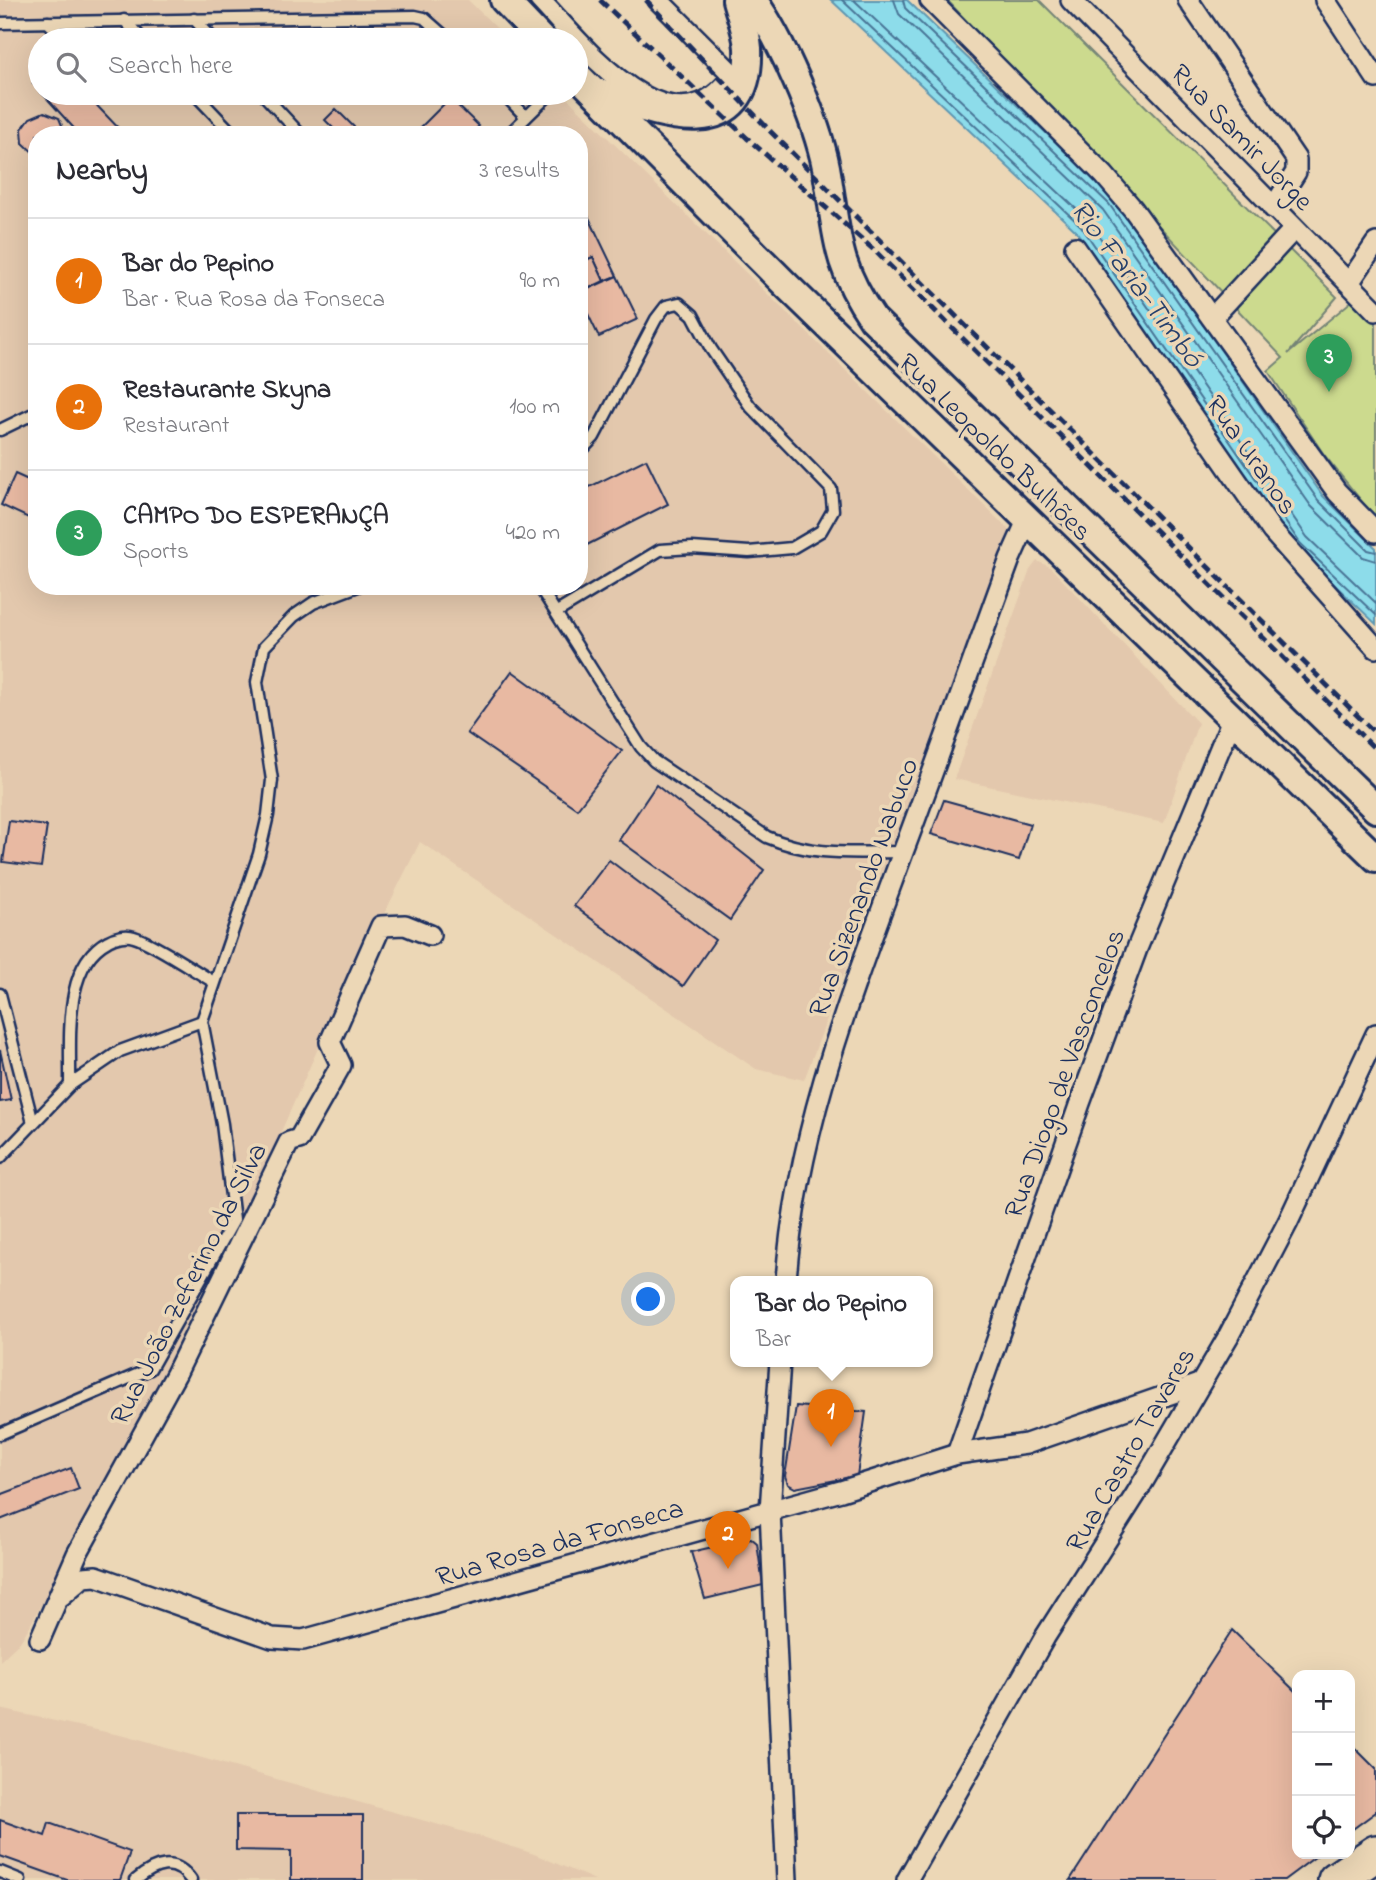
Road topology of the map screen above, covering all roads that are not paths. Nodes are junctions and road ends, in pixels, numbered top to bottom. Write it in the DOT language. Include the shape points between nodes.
graph roads {
  1 [pos="503,0"];
  2 [pos="540,0"];
  3 [pos="658,0"];
  4 [pos="736,0"];
  5 [pos="753,0"];
  6 [pos="930,0"];
  7 [pos="1072,0"];
  8 [pos="1188,0"];
  9 [pos="1325,0"];
  10 [pos="194,19"];
  11 [pos="124,20"];
  12 [pos="48,22"];
  13 [pos="0,23"];
  14 [pos="54,28"];
  15 [pos="132,28"];
  16 [pos="203,28"];
  17 [pos="436,28"];
  18 [pos="530,28"];
  19 [pos="566,28"];
  20 [pos="588,52"];
  21 [pos="1376,78"];
  22 [pos="588,83"];
  23 [pos="588,86"];
  24 [pos="205,105"];
  25 [pos="273,105"];
  26 [pos="514,105"];
  27 [pos="538,105"];
  28 [pos="526,117"];
  29 [pos="225,126"];
  30 [pos="292,126"];
  31 [pos="517,126"];
  32 [pos="1272,208"];
  33 [pos="1294,229"];
  34 [pos="1376,243"];
  35 [pos="1075,247"];
  36 [pos="1349,283"];
  37 [pos="1376,311"];
  38 [pos="1212,317"];
  39 [pos="28,416"];
  40 [pos="0,430"];
  41 [pos="588,443"];
  42 [pos="1027,521"];
  43 [pos="1376,533"];
  44 [pos="588,594"];
  45 [pos="334,595"];
  46 [pos="545,595"];
  47 [pos="586,595"];
  48 [pos="557,612"];
  49 [pos="1376,648"];
  50 [pos="1233,717"];
  51 [pos="1376,809"];
  52 [pos="903,852"];
  53 [pos="1376,858"];
  54 [pos="430,934"];
  55 [pos="214,982"];
  56 [pos="0,994"];
  57 [pos="202,1021"];
  58 [pos="1376,1034"];
  59 [pos="70,1085"];
  60 [pos="33,1123"];
  61 [pos="0,1158"];
  62 [pos="787,1276"];
  63 [pos="780,1367"];
  64 [pos="1199,1384"];
  65 [pos="0,1434"];
  66 [pos="957,1454"];
  67 [pos="771,1511"];
  68 [pos="61,1596"];
  69 [pos="40,1639"];
  70 [pos="0,1872"];
  71 [pos="20,1880"];
  72 [pos="136,1880"];
  73 [pos="191,1880"];
  74 [pos="787,1880"];
  75 [pos="907,1880"];
  1 -- 18 [label="main road"];
  2 -- 19 [label="street"];
  3 -- 20 [label="street" via="733,75 722,91 692,105 659,102 624,85"];
  4 -- 22 [label="main road" via="748,45 747,66 739,96 725,110 702,118 652,112"];
  5 -- 51 [label="main road, Rua Leopoldo Bulhões" via="781,46 798,88 826,166 842,262 873,319"];
  6 -- 38 [label="street" via="1104,175"];
  7 -- 32 [label="street, Rua Samir Jorge"];
  8 -- 32 [label="street" via="1296,159 1296,172"];
  9 -- 21 [label="street"];
  10 -- 11 [label="lane"];
  10 -- 16 [label="lane"];
  10 -- 17 [label="lane" via="415,16"];
  11 -- 12 [label="lane"];
  11 -- 15 [label="lane"];
  12 -- 13 [label="lane"];
  12 -- 14 [label="lane"];
  23 -- 42 [label="main road, Rua Leopoldo Bulhões"];
  24 -- 29 [label="lane"];
  25 -- 30 [label="lane"];
  26 -- 28 [label="lane"];
  27 -- 28 [label="lane"];
  28 -- 31 [label="lane"];
  32 -- 33 [label="street, Rua Samir Jorge"];
  33 -- 36 [label="street, Rua Samir Jorge"];
  33 -- 38 [label="street"];
  34 -- 36 [label="street"];
  35 -- 49 [label="street, Rua Uranos" via="1272,531"];
  36 -- 37 [label="street, Rua Samir Jorge"];
  38 -- 43 [label="street" via="1337,492"];
  39 -- 40 [label="lane"];
  41 -- 44 [label="lane" via="656,319 666,306 680,303 693,315 750,406 831,489 834,510 821,531 792,548 660,551"];
  42 -- 50 [label="main road, Rua Leopoldo Bulhões"];
  42 -- 52 [label="street, Rua Sizenando Nabuco"];
  45 -- 55 [label="lane" via="294,616 264,648 257,681 272,780 268,814 259,854"];
  46 -- 48 [label="lane"];
  47 -- 48 [label="lane"];
  48 -- 52 [label="lane" via="627,726 654,761 766,837 786,845 808,852"];
  50 -- 53 [label="main road, Rua Leopoldo Bulhões"];
  50 -- 66 [label="street, Rua Diogo de Vasconcelos" via="1133,959"];
  52 -- 62 [label="street, Rua Sizenando Nabuco" via="854,984 811,1121 794,1206"];
  54 -- 68 [label="street, Rua João Zeferino da Silva" via="405,925 381,926 330,1042 341,1065 299,1139 289,1142 209,1310 77,1554"];
  55 -- 57 [label="lane"];
  55 -- 59 [label="lane" via="133,936 116,937 99,946 85,961 75,992"];
  56 -- 60 [label="lane"];
  57 -- 59 [label="lane" via="120,1051"];
  57 -- 65 [label="lane" via="234,1220 150,1369"];
  58 -- 64 [label="street, Rua Castro Tavares" via="1288,1222"];
  59 -- 60 [label="lane"];
  60 -- 61 [label="lane"];
  63 -- 67 [label="street"];
  64 -- 66 [label="street, Rua Rosa da Fonseca" via="1026,1444"];
  64 -- 75 [label="street, Rua Castro Tavares" via="1045,1637"];
  66 -- 67 [label="street, Rua Rosa da Fonseca"];
  67 -- 68 [label="street, Rua Rosa da Fonseca" via="303,1640 272,1638 96,1576 83,1577"];
  67 -- 74 [label="street"];
  68 -- 69 [label="street, Rua João Zeferino da Silva"];
  70 -- 71 [label="lane"];
  72 -- 73 [label="lane" via="150,1868 168,1864 185,1871"];
}
